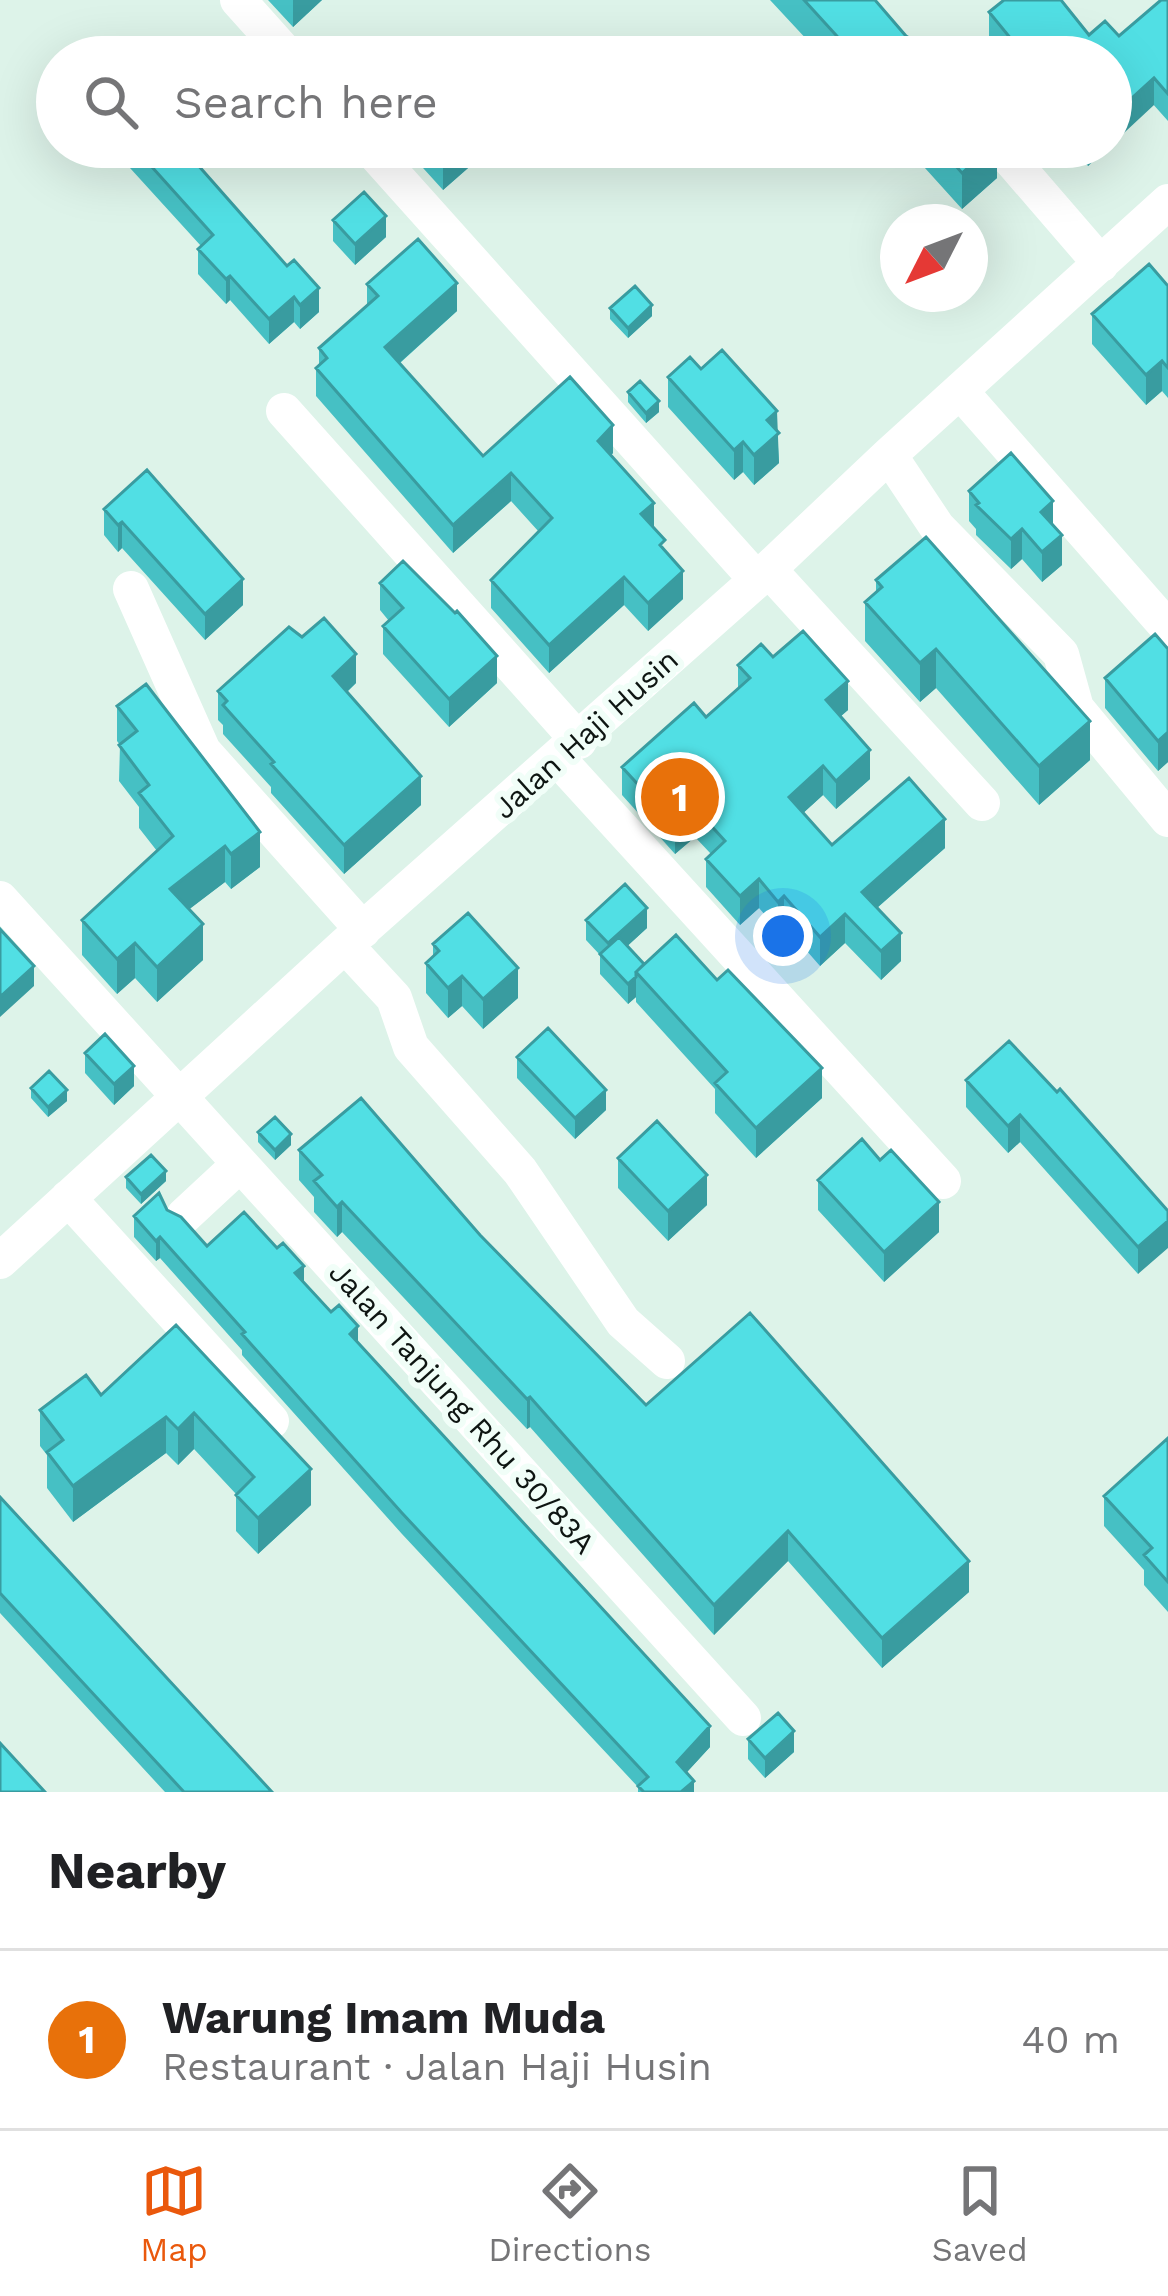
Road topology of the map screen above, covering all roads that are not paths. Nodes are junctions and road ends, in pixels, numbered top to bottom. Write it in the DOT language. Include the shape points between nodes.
graph roads {
  1 [pos="238,0"];
  2 [pos="270,36"];
  3 [pos="388,168"];
  4 [pos="1018,168"];
  5 [pos="1160,225"];
  6 [pos="1101,264"];
  7 [pos="960,391"];
  8 [pos="284,411"];
  9 [pos="889,455"];
  10 [pos="763,575"];
  11 [pos="131,589"];
  12 [pos="1168,628"];
  13 [pos="569,750"];
  14 [pos="982,803"];
  15 [pos="1168,819"];
  16 [pos="0,898"];
  17 [pos="354,938"];
  18 [pos="180,1098"];
  19 [pos="240,1164"];
  20 [pos="943,1181"];
  21 [pos="68,1198"];
  22 [pos="184,1216"];
  23 [pos="0,1261"];
  24 [pos="667,1361"];
  25 [pos="271,1421"];
  26 [pos="743,1718"];
  1 -- 2 [label="street"];
  3 -- 10 [label="street"];
  4 -- 6 [label="street"];
  5 -- 6 [label="street, Jalan Haji Husin"];
  6 -- 7 [label="street, Jalan Haji Husin"];
  7 -- 9 [label="street, Jalan Haji Husin"];
  7 -- 12 [label="street"];
  8 -- 13 [label="street"];
  9 -- 10 [label="street, Jalan Haji Husin"];
  9 -- 15 [label="street" via="937,527 1060,654 1076,708"];
  10 -- 13 [label="street, Jalan Haji Husin"];
  10 -- 14 [label="street"];
  11 -- 17 [label="street" via="203,751"];
  13 -- 17 [label="street, Jalan Haji Husin"];
  13 -- 20 [label="street"];
  16 -- 18 [label="street, Jalan Tanjung Rhu 30/83A"];
  17 -- 18 [label="street, Jalan Haji Husin"];
  17 -- 24 [label="street" via="394,998 411,1047 520,1172 623,1322"];
  18 -- 19 [label="street, Jalan Tanjung Rhu 30/83A"];
  18 -- 21 [label="street, Jalan Haji Husin"];
  19 -- 22 [label="street"];
  19 -- 26 [label="street, Jalan Tanjung Rhu 30/83A"];
  21 -- 23 [label="street, Jalan Haji Husin"];
  21 -- 25 [label="street"];
}
